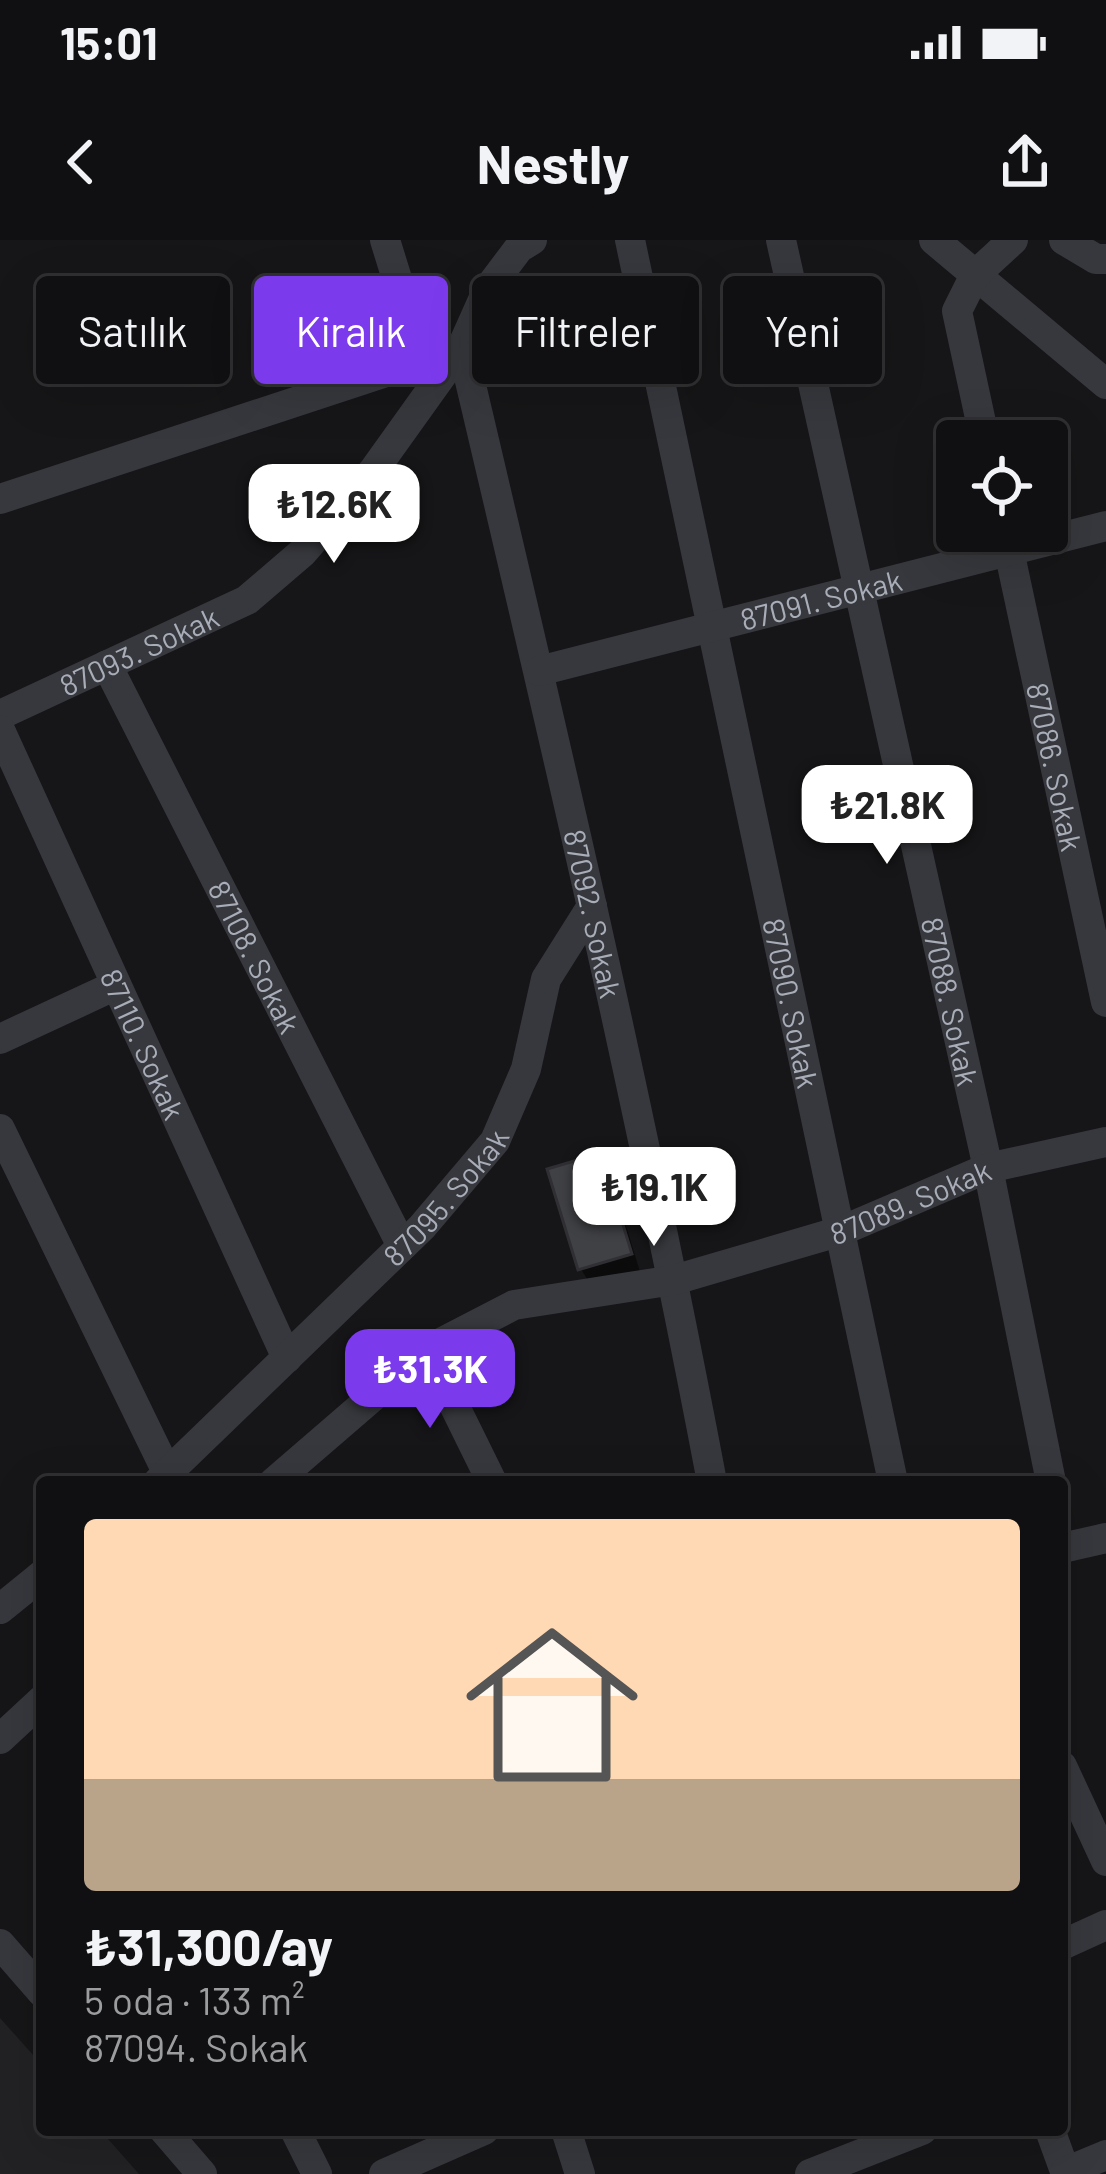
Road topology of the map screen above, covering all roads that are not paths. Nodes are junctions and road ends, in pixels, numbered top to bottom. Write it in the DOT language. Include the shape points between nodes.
graph roads {
  1 [pos="385,240"];
  2 [pos="532,240"];
  3 [pos="630,240"];
  4 [pos="782,240"];
  5 [pos="934,240"];
  6 [pos="1012,240"];
  7 [pos="1064,240"];
  8 [pos="1106,259"];
  9 [pos="975,274"];
  10 [pos="396,276"];
  11 [pos="462,347"];
  12 [pos="448,352"];
  13 [pos="349,384"];
  14 [pos="1106,384"];
  15 [pos="980,420"];
  16 [pos="0,499"];
  17 [pos="1106,526"];
  18 [pos="1068,532"];
  19 [pos="973,552"];
  20 [pos="1009,552"];
  21 [pos="859,589"];
  22 [pos="710,627"];
  23 [pos="107,664"];
  24 [pos="539,671"];
  25 [pos="0,715"];
  26 [pos="0,730"];
  27 [pos="592,907"];
  28 [pos="114,986"];
  29 [pos="1106,1001"];
  30 [pos="0,1039"];
  31 [pos="0,1129"];
  32 [pos="1106,1142"];
  33 [pos="988,1168"];
  34 [pos="841,1232"];
  35 [pos="402,1246"];
  36 [pos="674,1280"];
  37 [pos="427,1350"];
  38 [pos="287,1358"];
  39 [pos="291,1475"];
  40 [pos="162,1476"];
  41 [pos="165,1476"];
  42 [pos="489,1476"];
  43 [pos="711,1476"];
  44 [pos="892,1476"];
  45 [pos="1050,1476"];
  46 [pos="1106,1538"];
  47 [pos="1068,1544"];
  48 [pos="0,1568"];
  49 [pos="36,1580"];
  50 [pos="7,1603"];
  51 [pos="36,1706"];
  52 [pos="0,1739"];
  53 [pos="1068,1779"];
  54 [pos="1106,1861"];
  55 [pos="1106,1925"];
  56 [pos="1068,1942"];
  57 [pos="0,1944"];
  58 [pos="36,1985"];
  59 [pos="169,2136"];
  60 [pos="298,2136"];
  61 [pos="470,2136"];
  62 [pos="568,2136"];
  63 [pos="907,2136"];
  64 [pos="1052,2136"];
  65 [pos="1106,2155"];
  66 [pos="1066,2173"];
  67 [pos="202,2174"];
  68 [pos="317,2174"];
  69 [pos="384,2174"];
  70 [pos="580,2174"];
  71 [pos="810,2174"];
  1 -- 10 [label="street"];
  2 -- 11 [label="street, 87093. Sokak" via="488,290"];
  3 -- 22 [label="street, 87090. Sokak"];
  4 -- 21 [label="street, 87088. Sokak"];
  5 -- 9 [label="street"];
  6 -- 9 [label="street"];
  7 -- 8 [label="street"];
  9 -- 14 [label="street"];
  9 -- 15 [label="street" via="957,311"];
  11 -- 12 [label="street"];
  11 -- 23 [label="street, 87093. Sokak" via="303,552 248,600"];
  11 -- 24 [label="street, 87092. Sokak"];
  13 -- 16 [label="street"];
  17 -- 18 [label="street, 87091. Sokak"];
  19 -- 21 [label="street, 87091. Sokak"];
  20 -- 29 [label="street, 87086. Sokak"];
  21 -- 22 [label="street, 87091. Sokak"];
  21 -- 33 [label="street, 87088. Sokak"];
  22 -- 24 [label="street, 87091. Sokak"];
  22 -- 34 [label="street, 87090. Sokak"];
  23 -- 25 [label="street, 87093. Sokak"];
  23 -- 35 [label="street, 87108. Sokak"];
  24 -- 27 [label="street, 87092. Sokak"];
  26 -- 28 [label="street, 87110. Sokak"];
  27 -- 35 [label="street, 87095. Sokak" via="546,979 526,1069 495,1141"];
  27 -- 36 [label="street, 87092. Sokak"];
  28 -- 30 [label="street"];
  28 -- 38 [label="street, 87110. Sokak"];
  31 -- 40 [label="street"];
  32 -- 33 [label="street, 87089. Sokak"];
  33 -- 34 [label="street, 87089. Sokak"];
  33 -- 45 [label="street, 87088. Sokak"];
  34 -- 36 [label="street, 87089. Sokak"];
  34 -- 44 [label="street, 87090. Sokak"];
  35 -- 38 [label="street, 87095. Sokak"];
  36 -- 37 [label="street, 87089. Sokak" via="514,1305"];
  36 -- 43 [label="street, 87092. Sokak"];
  37 -- 39 [label="street, 87089. Sokak"];
  37 -- 42 [label="street"];
  38 -- 41 [label="street, 87095. Sokak"];
  46 -- 47 [label="street"];
  48 -- 50 [label="street"];
  49 -- 50 [label="street"];
  51 -- 52 [label="street"];
  53 -- 54 [label="street"];
  55 -- 56 [label="street"];
  57 -- 58 [label="street"];
  59 -- 67 [label="street"];
  60 -- 68 [label="street"];
  61 -- 69 [label="street"];
  62 -- 70 [label="street"];
  63 -- 71 [label="street"];
  64 -- 66 [label="street"];
  65 -- 66 [label="street"];
}
